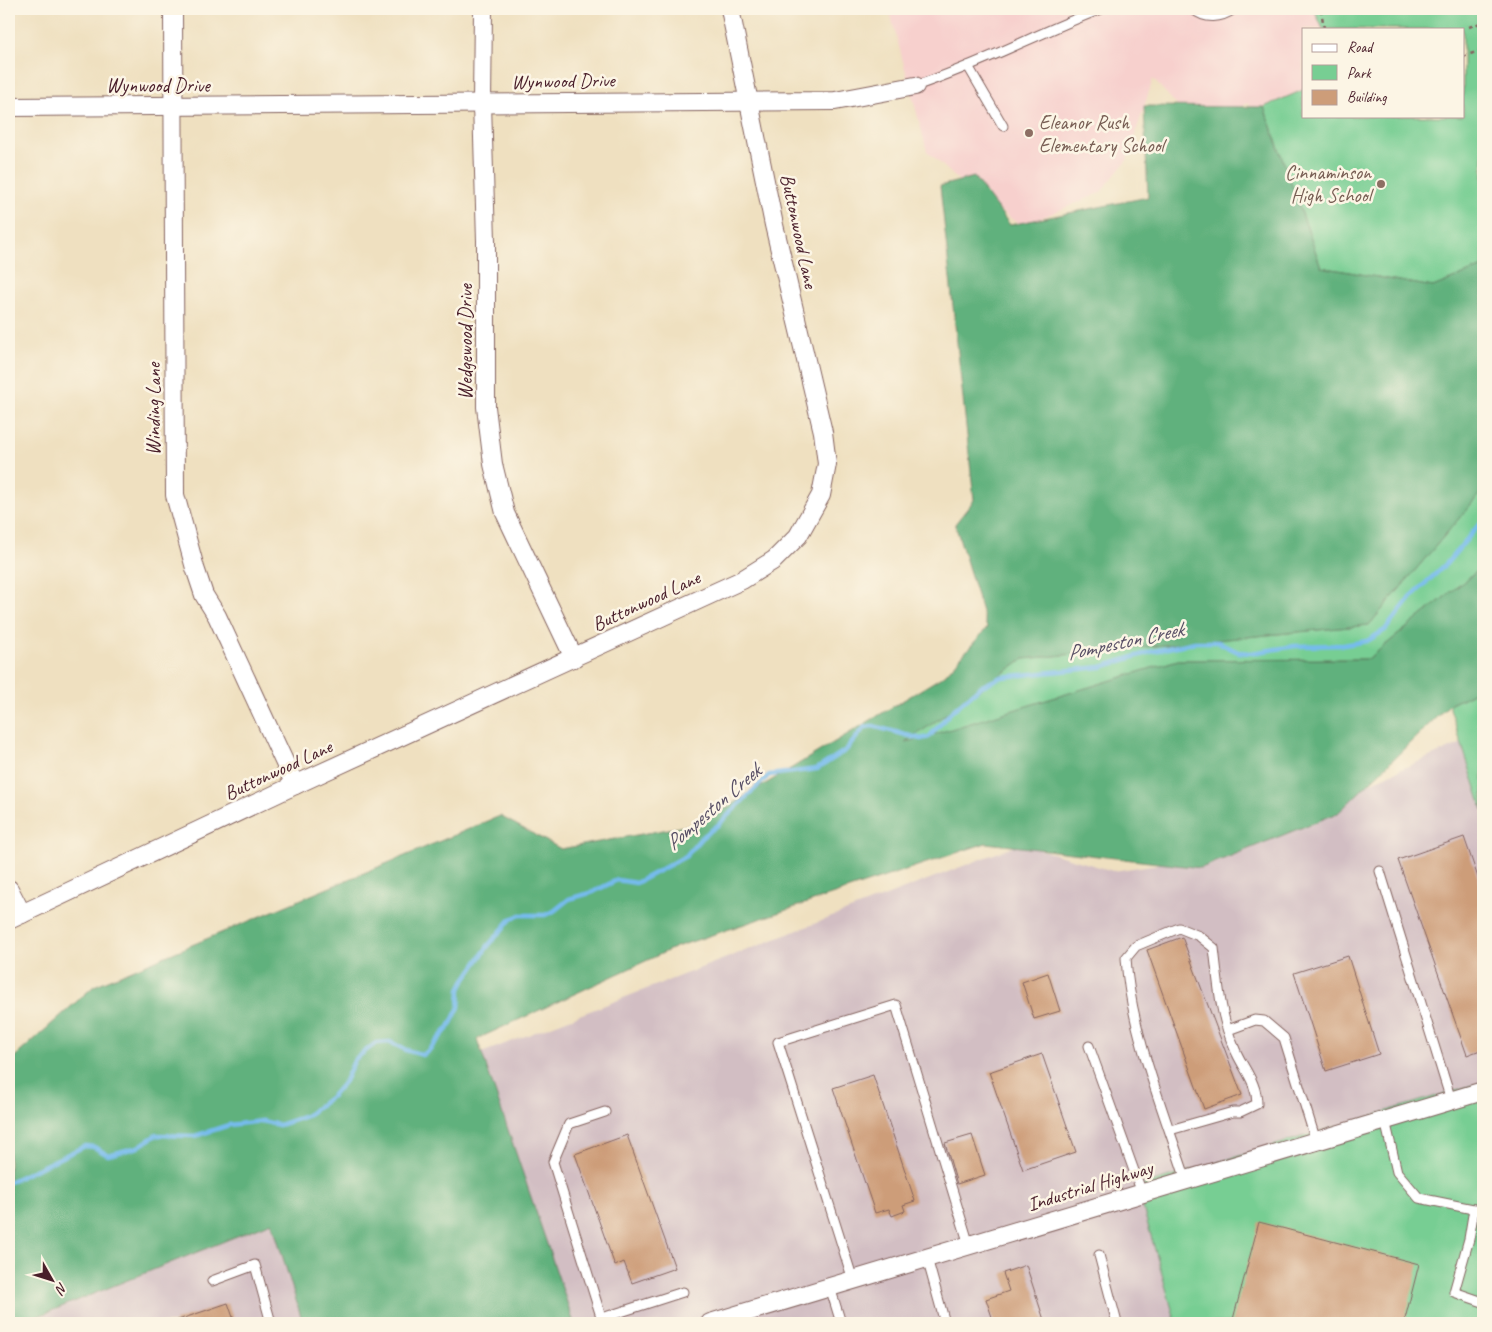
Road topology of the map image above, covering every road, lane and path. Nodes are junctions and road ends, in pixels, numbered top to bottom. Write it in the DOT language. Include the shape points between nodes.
graph roads {
  1 [pos="173,9"];
  2 [pos="483,9"];
  3 [pos="730,9"];
  4 [pos="1101,9"];
  5 [pos="1193,9"];
  6 [pos="1234,9"];
  7 [pos="1321,9"];
  8 [pos="1483,22"];
  9 [pos="1469,27"];
  10 [pos="1324,28"];
  11 [pos="1483,49"];
  12 [pos="1464,56"];
  13 [pos="968,66"];
  14 [pos="915,86"];
  15 [pos="750,101"];
  16 [pos="482,103"];
  17 [pos="174,106"];
  18 [pos="9,107"];
  19 [pos="1002,126"];
  20 [pos="574,658"];
  21 [pos="295,785"];
  22 [pos="1380,871"];
  23 [pos="9,890"];
  24 [pos="16,917"];
  25 [pos="1228,1030"];
  26 [pos="1089,1046"];
  27 [pos="1483,1090"];
  28 [pos="1451,1100"];
  29 [pos="605,1112"];
  30 [pos="1384,1120"];
  31 [pos="1170,1130"];
  32 [pos="1316,1141"];
  33 [pos="1186,1180"];
  34 [pos="1142,1193"];
  35 [pos="1479,1210"];
  36 [pos="969,1245"];
  37 [pos="1099,1256"];
  38 [pos="928,1258"];
  39 [pos="212,1280"];
  40 [pos="854,1280"];
  41 [pos="830,1287"];
  42 [pos="683,1292"];
  43 [pos="1483,1302"];
  44 [pos="747,1318"];
  45 [pos="603,1321"];
  46 [pos="271,1323"];
  47 [pos="710,1323"];
  48 [pos="841,1323"];
  49 [pos="945,1323"];
  50 [pos="1117,1323"];
  1 -- 17 [label="street, Winding Lane"];
  2 -- 16 [label="street, Wedgewood Drive"];
  3 -- 15 [label="street, Buttonwood Lane"];
  4 -- 13 [label="lane, Wynwood Drive"];
  5 -- 6 [label="lane" via="1216,17"];
  7 -- 10 [label="path"];
  8 -- 9 [label="path"];
  11 -- 12 [label="path"];
  13 -- 14 [label="lane, Wynwood Drive"];
  13 -- 19 [label="lane"];
  14 -- 15 [label="street, Wynwood Drive" via="835,101"];
  15 -- 16 [label="street, Wynwood Drive"];
  15 -- 20 [label="street, Buttonwood Lane" via="774,225 823,432 827,464 821,495 798,536 774,560 742,580"];
  16 -- 17 [label="street, Wynwood Drive"];
  16 -- 20 [label="street, Wedgewood Drive" via="486,407 493,464 505,513"];
  17 -- 18 [label="street, Wynwood Drive"];
  17 -- 21 [label="street, Winding Lane" via="175,494 204,594"];
  20 -- 21 [label="street, Buttonwood Lane"];
  21 -- 24 [label="street, Buttonwood Lane"];
  22 -- 28 [label="lane"];
  23 -- 24 [label="street"];
  25 -- 31 [label="lane" via="1234,1048 1252,1079 1258,1104 1240,1112"];
  25 -- 31 [label="lane" via="1214,948 1199,936 1179,928 1136,946 1126,958 1137,1023"];
  25 -- 32 [label="lane" via="1255,1020 1264,1021 1284,1038"];
  26 -- 34 [label="lane"];
  27 -- 28 [label="street, Industrial Highway"];
  28 -- 30 [label="street, Industrial Highway"];
  29 -- 45 [label="lane" via="569,1124 553,1162"];
  30 -- 32 [label="street, Industrial Highway"];
  30 -- 35 [label="lane" via="1397,1172 1419,1198"];
  31 -- 33 [label="lane"];
  32 -- 33 [label="street, Industrial Highway"];
  33 -- 34 [label="street, Industrial Highway"];
  34 -- 36 [label="street, Industrial Highway"];
  35 -- 43 [label="lane" via="1454,1292"];
  36 -- 38 [label="street, Industrial Highway"];
  36 -- 40 [label="lane" via="896,1006 778,1042"];
  37 -- 50 [label="lane"];
  38 -- 40 [label="street, Industrial Highway"];
  38 -- 49 [label="lane"];
  39 -- 46 [label="lane" via="255,1265"];
  40 -- 41 [label="street, Industrial Highway"];
  41 -- 44 [label="street, Industrial Highway"];
  41 -- 48 [label="lane"];
  42 -- 45 [label="lane"];
  44 -- 47 [label="street, Industrial Highway"];
}
